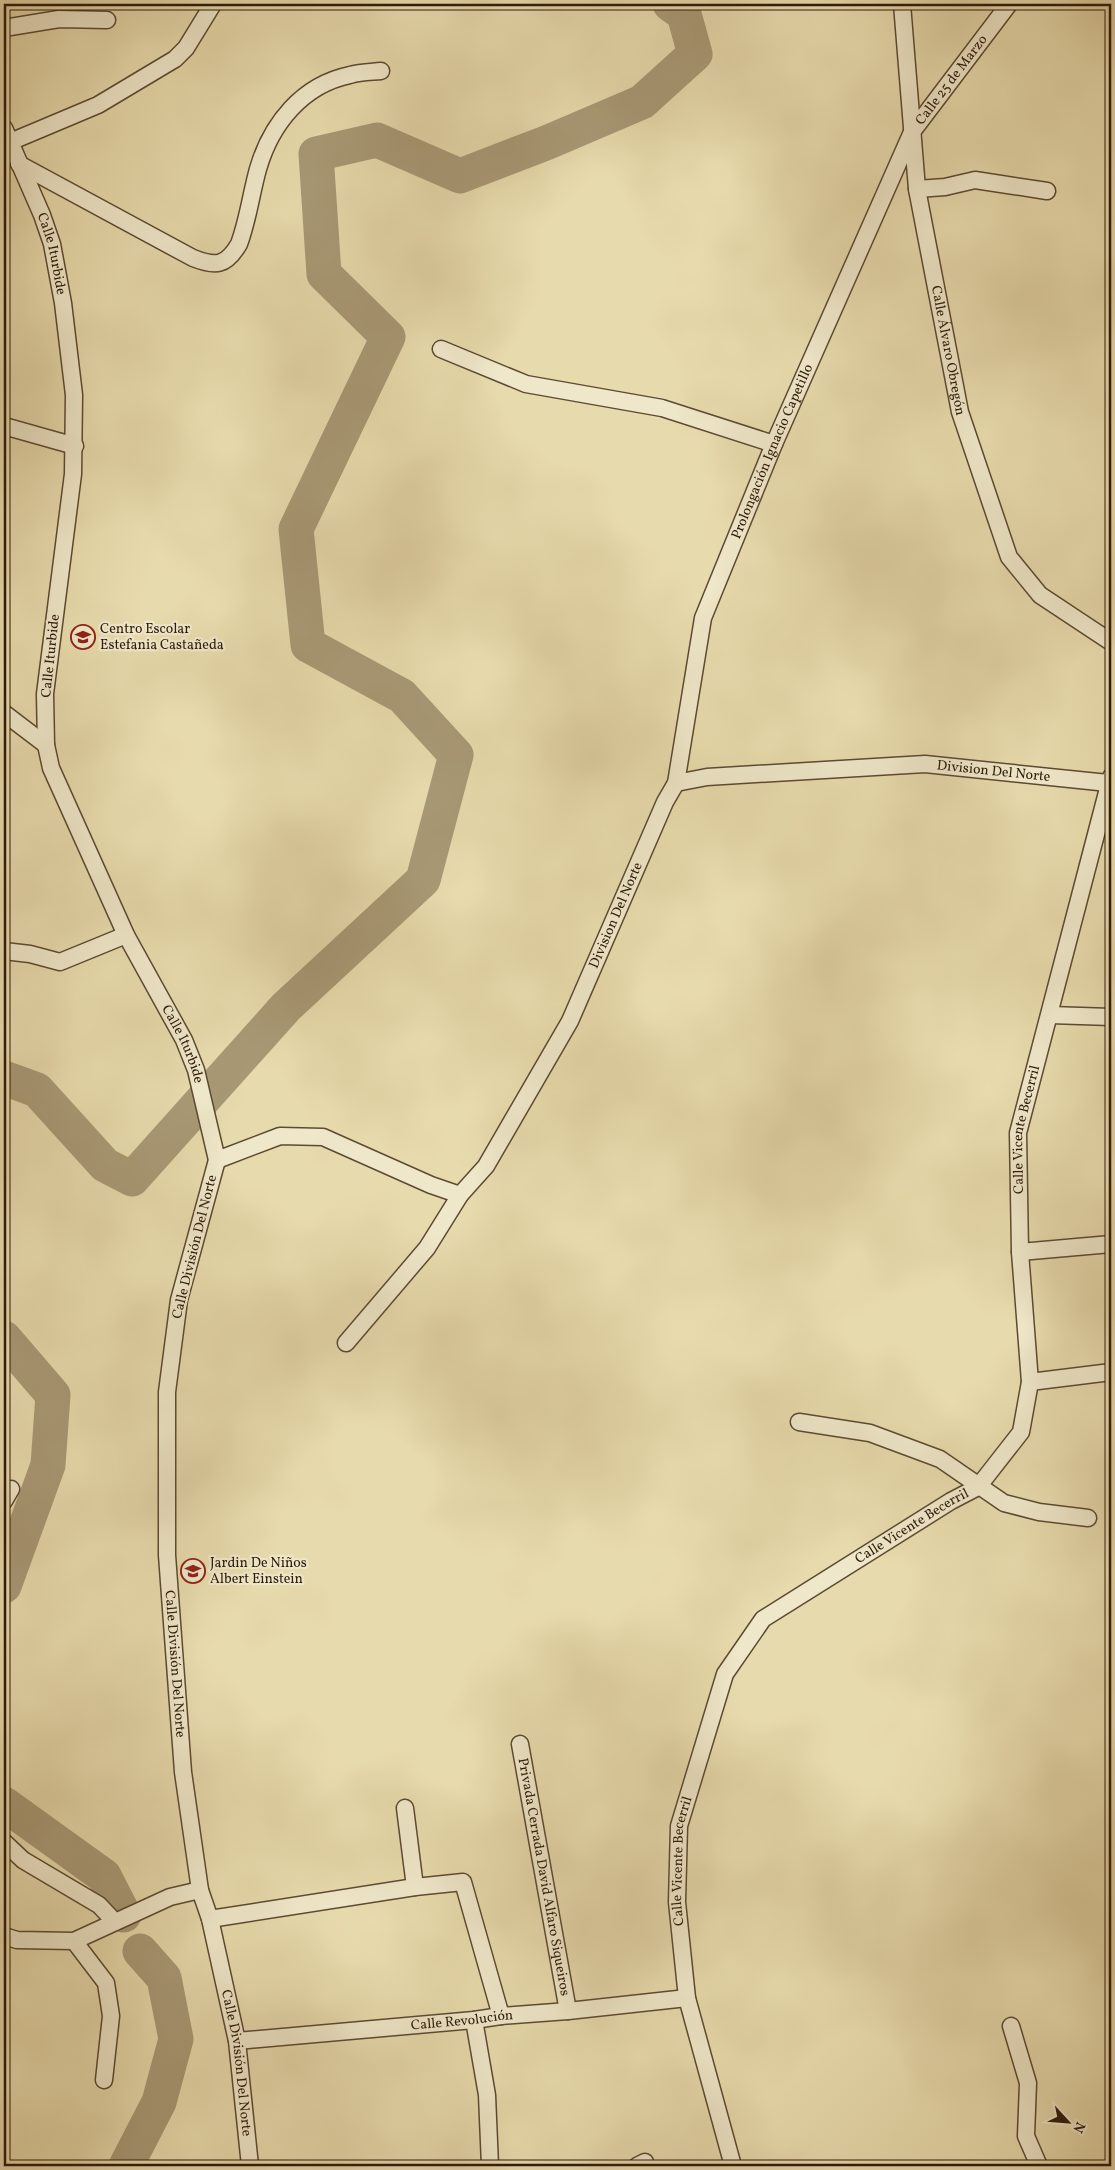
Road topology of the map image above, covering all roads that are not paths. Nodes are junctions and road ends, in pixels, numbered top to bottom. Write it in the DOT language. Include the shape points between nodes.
graph roads {
  1 [pos="213,4"];
  2 [pos="902,4"];
  3 [pos="1009,4"];
  4 [pos="107,20"];
  5 [pos="4,28"];
  6 [pos="381,71"];
  7 [pos="912,132"];
  8 [pos="7,135"];
  9 [pos="20,164"];
  10 [pos="917,189"];
  11 [pos="1047,190"];
  12 [pos="441,349"];
  13 [pos="4,426"];
  14 [pos="774,444"];
  15 [pos="75,446"];
  16 [pos="1111,642"];
  17 [pos="4,713"];
  18 [pos="46,745"];
  19 [pos="1110,780"];
  20 [pos="676,783"];
  21 [pos="126,934"];
  22 [pos="4,951"];
  23 [pos="1050,1015"];
  24 [pos="1111,1017"];
  25 [pos="215,1153"];
  26 [pos="460,1195"];
  27 [pos="1111,1244"];
  28 [pos="1020,1252"];
  29 [pos="346,1344"];
  30 [pos="1111,1372"];
  31 [pos="1030,1382"];
  32 [pos="799,1422"];
  33 [pos="978,1487"];
  34 [pos="1088,1518"];
  35 [pos="520,1744"];
  36 [pos="406,1808"];
  37 [pos="4,1842"];
  38 [pos="415,1887"];
  39 [pos="200,1890"];
  40 [pos="210,1919"];
  41 [pos="115,1922"];
  42 [pos="74,1941"];
  43 [pos="8,1942"];
  44 [pos="688,1998"];
  45 [pos="568,2011"];
  46 [pos="501,2016"];
  47 [pos="474,2020"];
  48 [pos="1011,2026"];
  49 [pos="237,2041"];
  50 [pos="104,2080"];
  51 [pos="250,2166"];
  52 [pos="490,2166"];
  53 [pos="733,2166"];
  54 [pos="1039,2166"];
  1 -- 8 [label="street" via="191,42 175,59 98,105"];
  2 -- 7 [label="street, Calle Álvaro Obregón"];
  3 -- 7 [label="street, Calle 25 de Marzo"];
  4 -- 5 [label="street" via="59,20"];
  6 -- 9 [label="street" via="349,75 325,83 300,100 280,120 267,144 239,244 232,257 220,264 193,258"];
  7 -- 10 [label="street, Calle Álvaro Obregón"];
  7 -- 14 [label="street, Prolongación Ignacio Capetillo"];
  8 -- 9 [label="street, Calle Iturbide"];
  9 -- 15 [label="street, Calle Iturbide" via="42,215 58,272 74,395"];
  10 -- 11 [label="street" via="945,188 975,180"];
  10 -- 16 [label="street, Calle Álvaro Obregón" via="960,412 1009,557 1040,595"];
  12 -- 14 [label="street" via="526,384 662,408"];
  13 -- 15 [label="street"];
  14 -- 20 [label="street, Prolongación Ignacio Capetillo" via="703,618"];
  15 -- 18 [label="street, Calle Iturbide" via="46,694"];
  17 -- 18 [label="street"];
  18 -- 21 [label="street, Calle Iturbide" via="51,768"];
  19 -- 20 [label="street, Division Del Norte" via="925,764 707,777"];
  19 -- 23 [label="street, Calle Vicente Becerril"];
  20 -- 26 [label="street, Division Del Norte" via="570,1022 486,1166"];
  21 -- 22 [label="street" via="60,962"];
  21 -- 25 [label="street, Calle Iturbide" via="184,1040 196,1070"];
  23 -- 24 [label="street"];
  23 -- 28 [label="street, Calle Vicente Becerril" via="1018,1134"];
  25 -- 26 [label="street" via="280,1136 323,1137"];
  25 -- 39 [label="street, Calle División Del Norte" via="179,1300 167,1392 167,1555 183,1772"];
  26 -- 29 [label="street, Division Del Norte" via="427,1248"];
  27 -- 28 [label="street"];
  28 -- 31 [label="street, Calle Vicente Becerril"];
  30 -- 31 [label="street"];
  31 -- 33 [label="street, Calle Vicente Becerril" via="1020,1432"];
  32 -- 33 [label="street" via="870,1433 940,1458"];
  33 -- 34 [label="street" via="1004,1503 1039,1512"];
  33 -- 44 [label="street, Calle Vicente Becerril" via="763,1619 725,1674 680,1826 677,1902"];
  35 -- 45 [label="street, Privada Cerrada David Alfaro Siqueiros"];
  36 -- 38 [label="street"];
  37 -- 41 [label="street" via="23,1860 99,1905"];
  38 -- 40 [label="street"];
  38 -- 46 [label="street" via="464,1882"];
  39 -- 40 [label="street, Calle División Del Norte"];
  39 -- 41 [label="street" via="170,1897"];
  40 -- 49 [label="street, Calle División Del Norte"];
  41 -- 42 [label="street"];
  42 -- 43 [label="street"];
  42 -- 50 [label="street" via="106,1983 111,2016"];
  44 -- 45 [label="street, Calle Revolución"];
  44 -- 53 [label="street, Calle Vicente Becerril"];
  45 -- 46 [label="street, Calle Revolución"];
  46 -- 47 [label="street, Calle Revolución"];
  47 -- 49 [label="street, Calle Revolución"];
  47 -- 52 [label="street" via="488,2095"];
  48 -- 54 [label="street" via="1028,2083 1026,2136"];
  49 -- 51 [label="street, Calle División Del Norte"];
}
